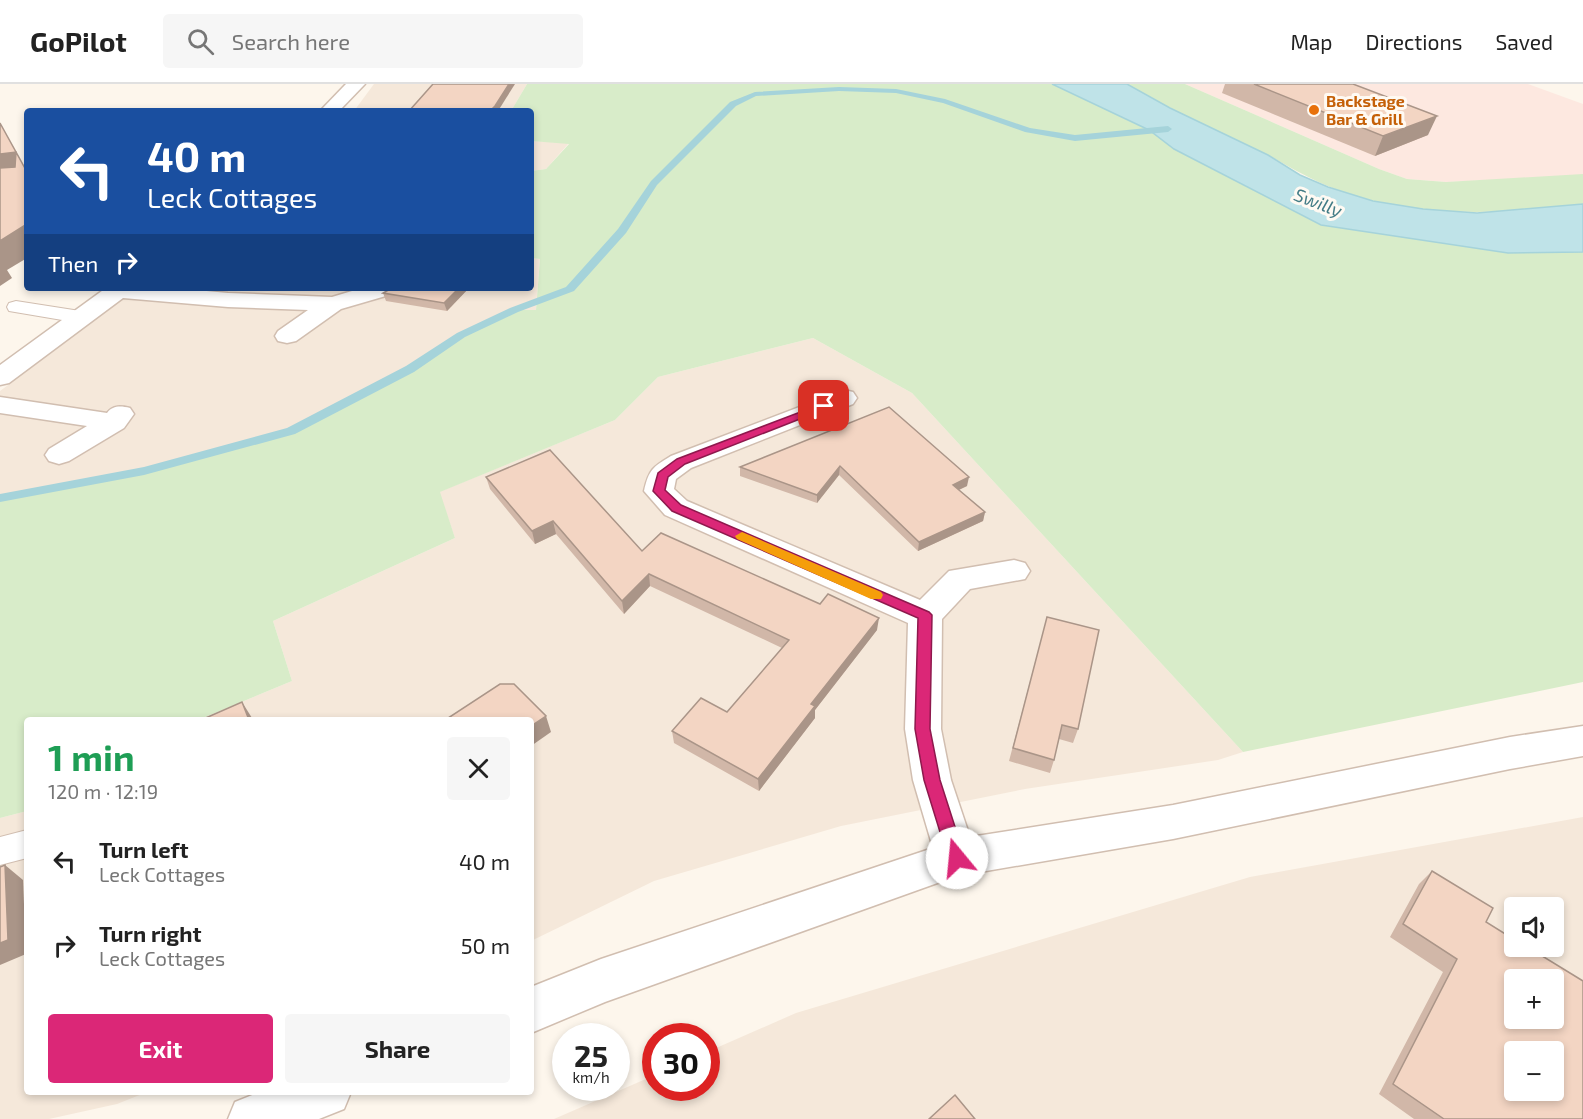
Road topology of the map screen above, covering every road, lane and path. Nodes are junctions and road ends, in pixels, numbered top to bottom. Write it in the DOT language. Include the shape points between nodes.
graph roads {
  1 [pos="356,84"];
  2 [pos="332,108"];
  3 [pos="116,291"];
  4 [pos="139,291"];
  5 [pos="378,291"];
  6 [pos="333,304"];
  7 [pos="16,307"];
  8 [pos="80,317"];
  9 [pos="287,336"];
  10 [pos="0,376"];
  11 [pos="844,398"];
  12 [pos="0,405"];
  13 [pos="59,456"];
  14 [pos="1014,571"];
  15 [pos="925,615"];
  16 [pos="1583,741"];
  17 [pos="24,845"];
  18 [pos="0,851"];
  19 [pos="957,858"];
  20 [pos="534,1009"];
  21 [pos="319,1095"];
  22 [pos="252,1119"];
  1 -- 2 [label="street"];
  3 -- 8 [label="street"];
  4 -- 6 [label="street" via="228,300"];
  5 -- 6 [label="street"];
  6 -- 9 [label="street"];
  7 -- 8 [label="lane"];
  8 -- 10 [label="street"];
  11 -- 15 [label="street" via="681,462 662,476 659,491 676,508"];
  12 -- 13 [label="street" via="121,414"];
  14 -- 15 [label="street" via="960,579"];
  15 -- 19 [label="street" via="923,729 932,780"];
  16 -- 19 [label="street" via="1173,822"];
  17 -- 18 [label="lane"];
  19 -- 20 [label="street" via="601,981"];
  21 -- 22 [label="street"];
}
